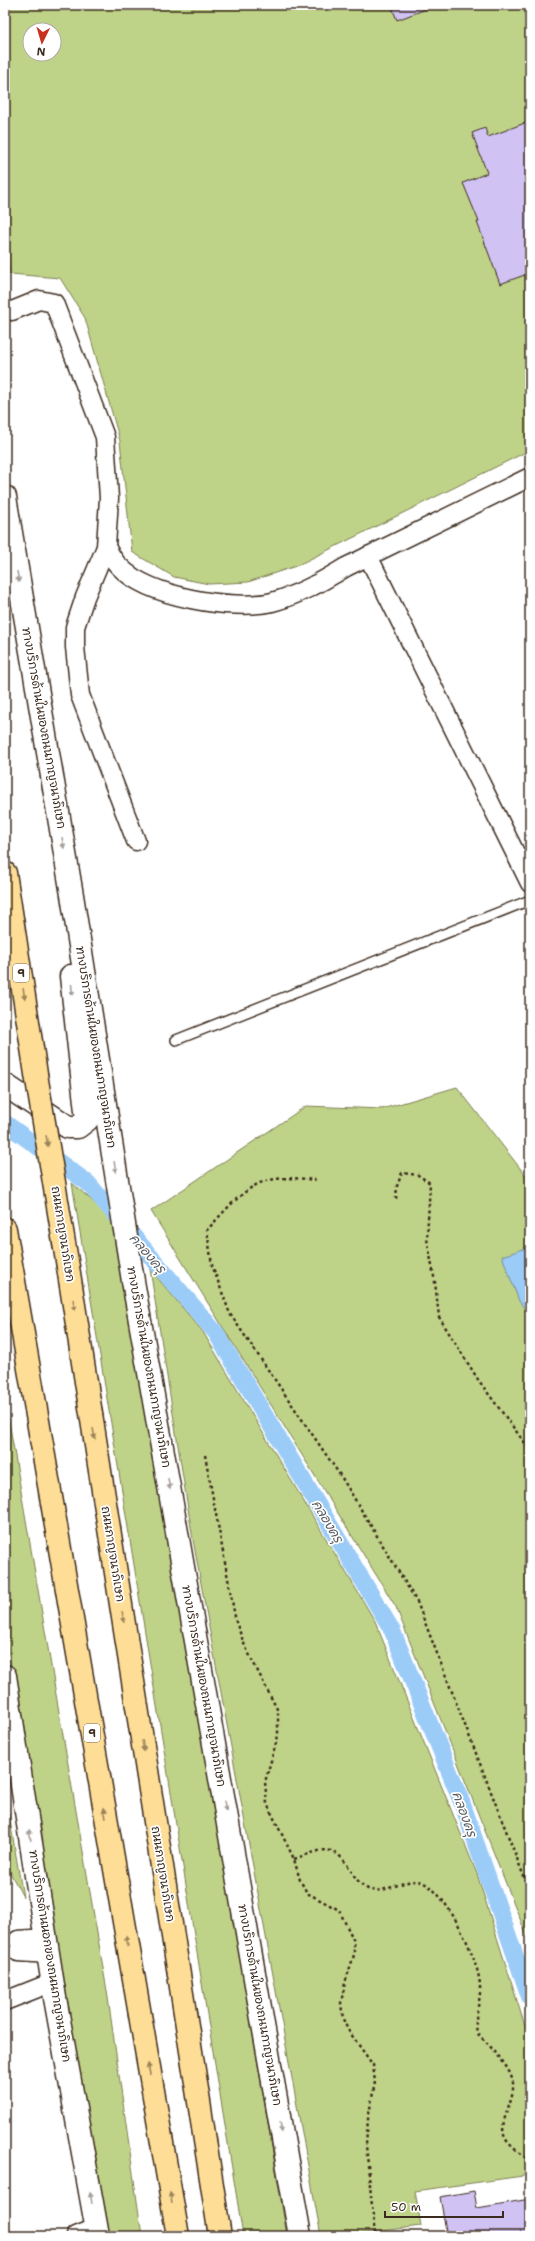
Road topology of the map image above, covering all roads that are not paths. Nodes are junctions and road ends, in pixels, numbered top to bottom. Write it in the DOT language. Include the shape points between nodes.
graph roads {
  1 [pos="12,311"];
  2 [pos="530,477"];
  3 [pos="5,497"];
  4 [pos="106,547"];
  5 [pos="368,556"];
  6 [pos="136,841"];
  7 [pos="5,872"];
  8 [pos="530,883"];
  9 [pos="72,895"];
  10 [pos="530,900"];
  11 [pos="176,1040"];
  12 [pos="5,1085"];
  13 [pos="5,1229"];
  14 [pos="5,1676"];
  15 [pos="48,1946"];
  16 [pos="12,1949"];
  17 [pos="53,1982"];
  18 [pos="5,2001"];
  19 [pos="90,2233"];
  20 [pos="178,2236"];
  21 [pos="220,2236"];
  22 [pos="300,2236"];
  1 -- 4 [label="street" via="38,300 54,302 59,313 105,437 108,498"];
  2 -- 5 [label="street"];
  3 -- 9 [label="main road, ทางบริการด้านในของถนนกาญจนาภิเษก, one-way"];
  4 -- 5 [label="street" via="120,567 136,579 164,592 237,606 272,602 291,596"];
  4 -- 6 [label="street" via="75,627 75,647 80,695"];
  5 -- 8 [label="street"];
  7 -- 21 [label="highway, ถนนกาญจนาภิเษก / 9, one-way, bridge"];
  9 -- 12 [label="main road, one-way" via="71,986 87,1120 78,1128 68,1127"];
  9 -- 22 [label="main road, ทางบริการด้านในของถนนกาญจนาภิเษก, one-way" via="133,1281"];
  10 -- 11 [label="lane"];
  20 -- 13 [label="highway, 9, one-way"];
  15 -- 14 [label="main road, ทางบริการด้านนอกของถนนกาญจนาภิเษก, one-way"];
  15 -- 16 [label="street"];
  15 -- 17 [label="main road, ทางบริการด้านนอกของถนนกาญจนาภิเษก"];
  17 -- 18 [label="street"];
  19 -- 17 [label="main road, ทางบริการด้านนอกของถนนกาญจนาภิเษก, one-way"];
}
